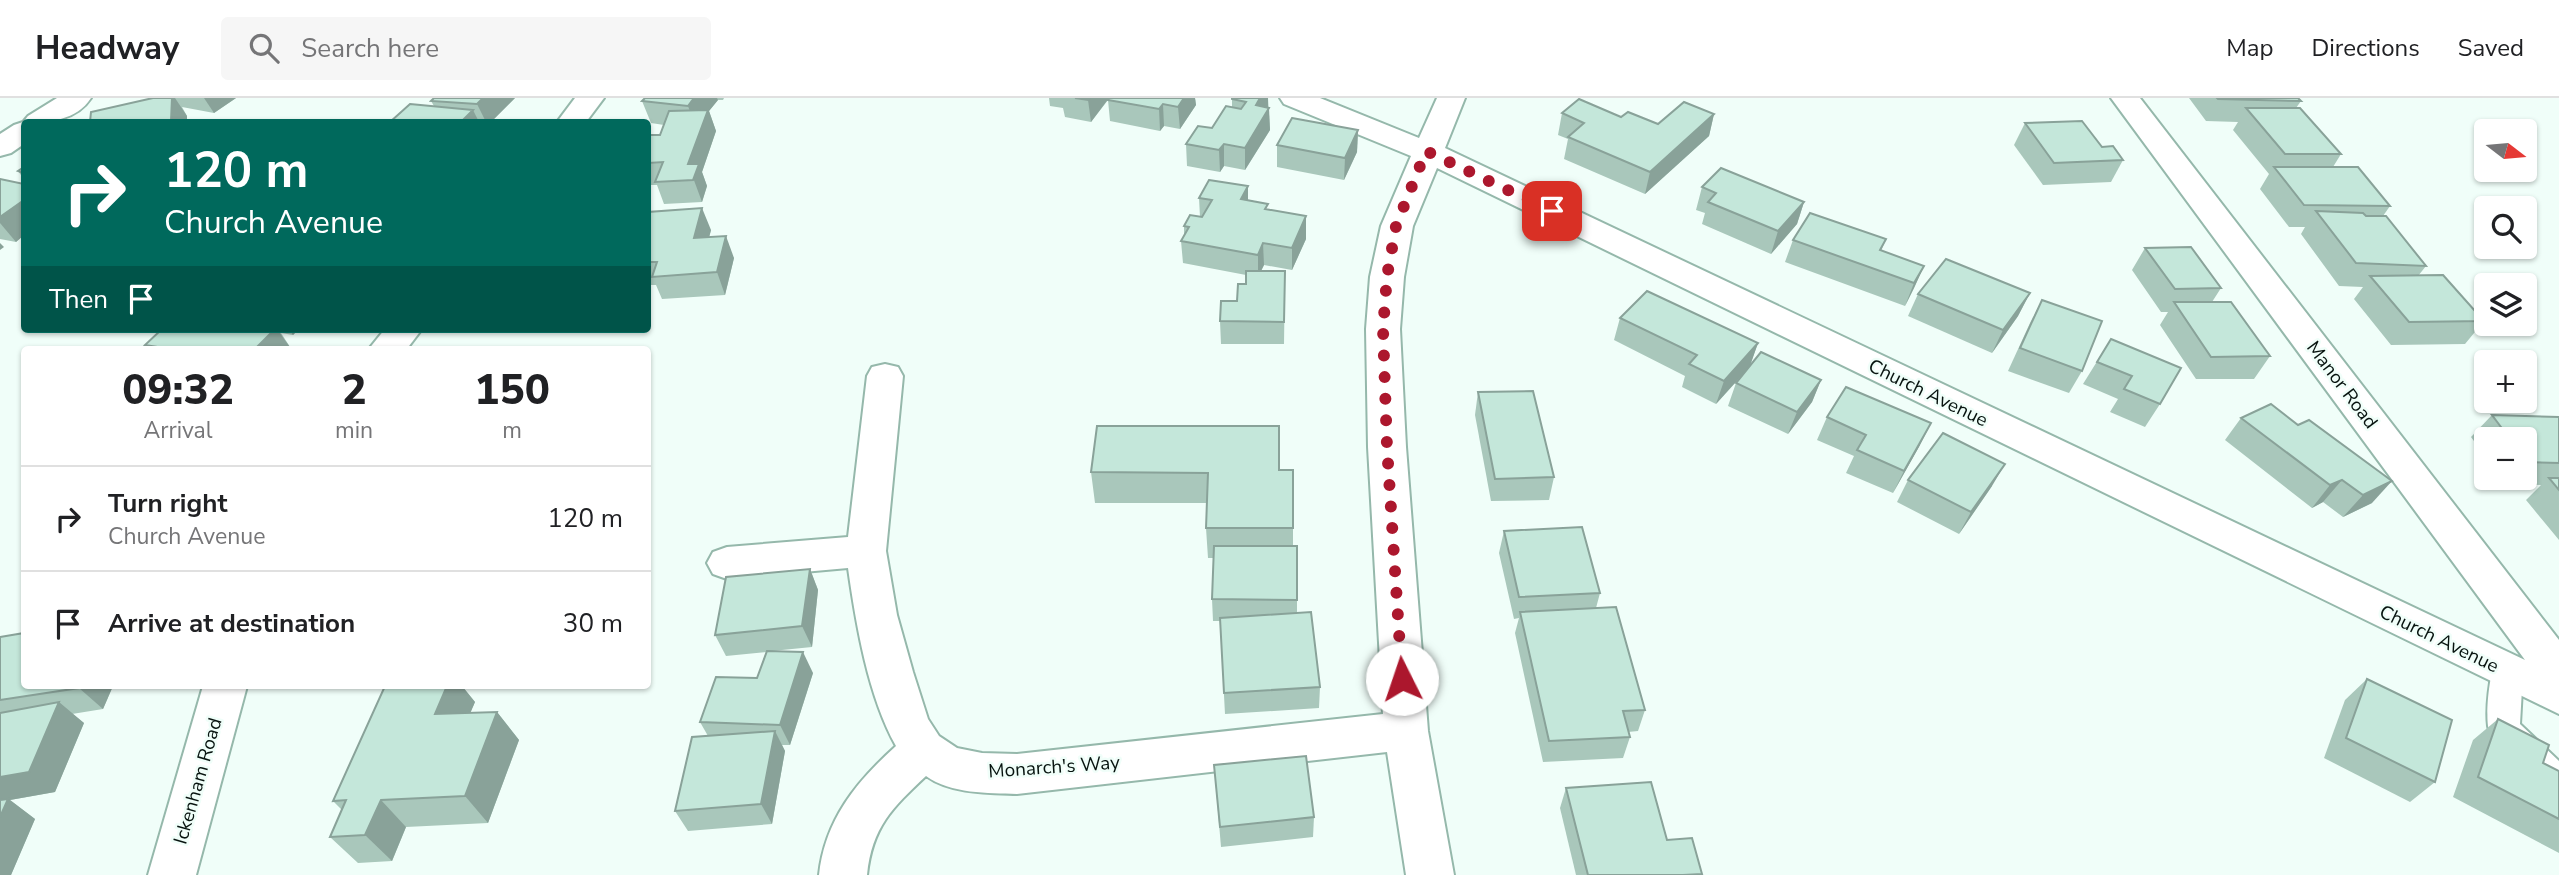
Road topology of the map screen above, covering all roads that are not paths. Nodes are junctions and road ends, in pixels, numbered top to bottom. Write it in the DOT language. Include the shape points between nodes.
graph roads {
  1 [pos="77,98"];
  2 [pos="590,98"];
  3 [pos="1294,98"];
  4 [pos="1451,98"];
  5 [pos="2125,98"];
  6 [pos="43,119"];
  7 [pos="573,119"];
  8 [pos="21,133"];
  9 [pos="0,147"];
  10 [pos="1426,151"];
  11 [pos="401,333"];
  12 [pos="390,346"];
  13 [pos="885,376"];
  14 [pos="866,551"];
  15 [pos="727,563"];
  16 [pos="2507,671"];
  17 [pos="2559,672"];
  18 [pos="224,689"];
  19 [pos="2559,696"];
  20 [pos="1406,731"];
  21 [pos="923,750"];
  22 [pos="2559,782"];
  23 [pos="172,875"];
  24 [pos="843,875"];
  25 [pos="1430,875"];
  1 -- 6 [label="street"];
  2 -- 7 [label="street"];
  3 -- 10 [label="street, Church Avenue"];
  4 -- 10 [label="street"];
  5 -- 17 [label="street, Manor Road"];
  8 -- 9 [label="street"];
  10 -- 16 [label="street, Church Avenue"];
  10 -- 20 [label="street" via="1396,226 1383,329"];
  11 -- 12 [label="street"];
  13 -- 14 [label="street"];
  14 -- 15 [label="street"];
  14 -- 21 [label="street" via="891,673 908,725"];
  16 -- 19 [label="street, Church Avenue"];
  16 -- 22 [label="lane" via="2504,727"];
  18 -- 23 [label="street, Ickenham Road"];
  20 -- 21 [label="street, Monarch's Way" via="1017,774 947,766"];
  20 -- 25 [label="street"];
  21 -- 24 [label="street" via="875,794 854,823 843,856"];
}
